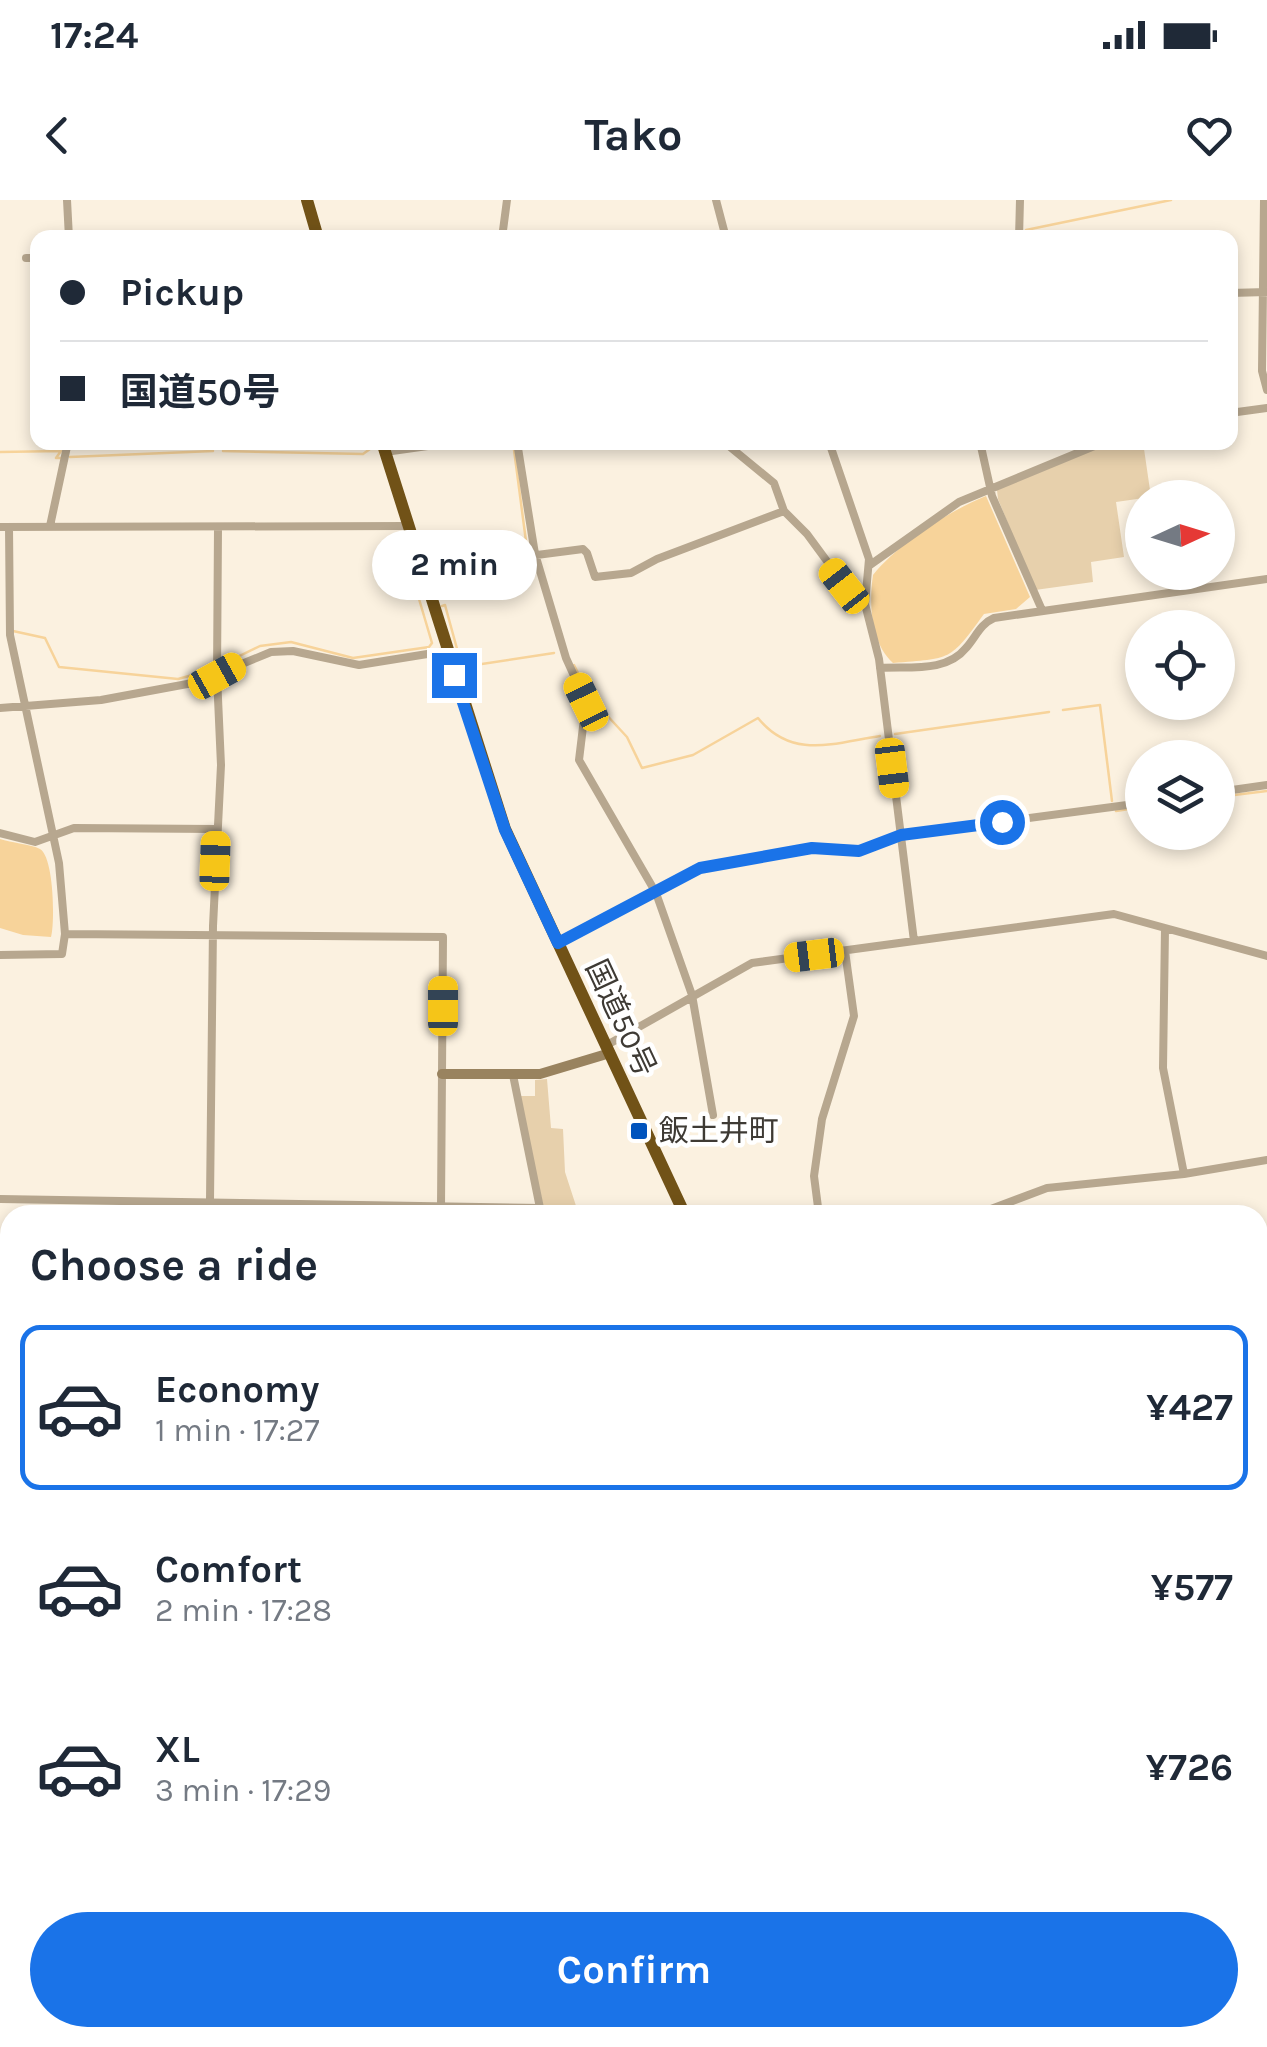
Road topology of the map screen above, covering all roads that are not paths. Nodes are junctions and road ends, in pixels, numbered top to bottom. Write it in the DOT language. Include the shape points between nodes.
graph roads {
  1 [pos="67,200"];
  2 [pos="306,200"];
  3 [pos="507,200"];
  4 [pos="716,200"];
  5 [pos="1020,200"];
  6 [pos="1264,200"];
  7 [pos="69,230"];
  8 [pos="315,230"];
  9 [pos="503,230"];
  10 [pos="724,230"];
  11 [pos="1019,230"];
  12 [pos="26,258"];
  13 [pos="30,258"];
  14 [pos="1265,292"];
  15 [pos="1238,293"];
  16 [pos="1267,390"];
  17 [pos="1267,408"];
  18 [pos="1238,412"];
  19 [pos="66,450"];
  20 [pos="385,450"];
  21 [pos="518,450"];
  22 [pos="734,450"];
  23 [pos="832,450"];
  24 [pos="982,450"];
  25 [pos="1085,450"];
  26 [pos="990,490"];
  27 [pos="784,511"];
  28 [pos="50,526"];
  29 [pos="407,526"];
  30 [pos="5,527"];
  31 [pos="218,528"];
  32 [pos="534,554"];
  33 [pos="870,565"];
  34 [pos="421,570"];
  35 [pos="1267,579"];
  36 [pos="865,604"];
  37 [pos="1042,610"];
  38 [pos="446,651"];
  39 [pos="880,668"];
  40 [pos="217,676"];
  41 [pos="26,706"];
  42 [pos="0,708"];
  43 [pos="1267,785"];
  44 [pos="1235,790"];
  45 [pos="1125,804"];
  46 [pos="216,829"];
  47 [pos="0,833"];
  48 [pos="54,835"];
  49 [pos="901,835"];
  50 [pos="656,893"];
  51 [pos="1165,929"];
  52 [pos="66,934"];
  53 [pos="214,935"];
  54 [pos="914,941"];
  55 [pos="558,943"];
  56 [pos="845,951"];
  57 [pos="0,956"];
  58 [pos="1267,956"];
  59 [pos="692,995"];
  60 [pos="608,1049"];
  61 [pos="442,1074"];
  62 [pos="513,1075"];
  63 [pos="712,1116"];
  64 [pos="1267,1160"];
  65 [pos="1184,1174"];
  66 [pos="0,1199"];
  67 [pos="210,1200"];
  68 [pos="376,1205"];
  69 [pos="442,1205"];
  70 [pos="539,1205"];
  71 [pos="680,1205"];
  72 [pos="818,1205"];
  73 [pos="1001,1205"];
  1 -- 7 [label="street"];
  2 -- 8 [label="highway"];
  3 -- 9 [label="street"];
  4 -- 10 [label="street"];
  5 -- 11 [label="street"];
  6 -- 14 [label="street"];
  12 -- 13 [label="street"];
  14 -- 15 [label="street"];
  14 -- 16 [label="street"];
  17 -- 18 [label="street"];
  19 -- 28 [label="street"];
  20 -- 29 [label="highway, 国道50号"];
  21 -- 32 [label="street"];
  22 -- 27 [label="street" via="774,484"];
  23 -- 33 [label="street"];
  24 -- 26 [label="street"];
  25 -- 26 [label="street"];
  26 -- 33 [label="street" via="959,502"];
  26 -- 37 [label="street"];
  27 -- 32 [label="street" via="624,575 595,576 583,550"];
  27 -- 36 [label="street"];
  28 -- 30 [label="street"];
  28 -- 31 [label="street"];
  29 -- 31 [label="street"];
  29 -- 34 [label="highway, 国道50号"];
  30 -- 41 [label="street" via="10,636"];
  31 -- 40 [label="street"];
  32 -- 34 [label="street"];
  32 -- 50 [label="street" via="586,702 579,760"];
  33 -- 36 [label="street"];
  34 -- 38 [label="highway, 国道50号"];
  35 -- 37 [label="street"];
  36 -- 39 [label="street"];
  37 -- 39 [label="street" via="987,620 949,662"];
  38 -- 40 [label="street" via="363,665 271,652"];
  38 -- 55 [label="highway, 国道50号" via="505,830"];
  39 -- 49 [label="street"];
  40 -- 41 [label="street" via="119,698"];
  40 -- 46 [label="street"];
  41 -- 42 [label="street"];
  41 -- 48 [label="street"];
  43 -- 44 [label="street"];
  45 -- 49 [label="street"];
  46 -- 48 [label="street" via="74,828"];
  46 -- 53 [label="street"];
  47 -- 48 [label="street" via="34,842"];
  48 -- 52 [label="street"];
  49 -- 50 [label="street" via="859,851 812,848 700,868"];
  49 -- 54 [label="street"];
  50 -- 55 [label="street"];
  50 -- 59 [label="street"];
  51 -- 54 [label="street" via="1114,914"];
  51 -- 58 [label="street"];
  51 -- 65 [label="street" via="1163,1068"];
  52 -- 53 [label="street"];
  52 -- 57 [label="street" via="62,954"];
  53 -- 61 [label="street" via="444,938"];
  53 -- 67 [label="street"];
  54 -- 56 [label="street"];
  55 -- 60 [label="highway, 国道50号"];
  56 -- 59 [label="street" via="752,963"];
  56 -- 72 [label="street" via="854,1016 822,1119 814,1176"];
  59 -- 60 [label="street"];
  59 -- 63 [label="street"];
  60 -- 62 [label="street" via="540,1074"];
  60 -- 71 [label="highway, 国道50号"];
  61 -- 62 [label="street"];
  61 -- 69 [label="street"];
  62 -- 70 [label="street"];
  64 -- 65 [label="street"];
  65 -- 73 [label="street" via="1046,1188"];
  66 -- 67 [label="street"];
  67 -- 68 [label="street"];
}
